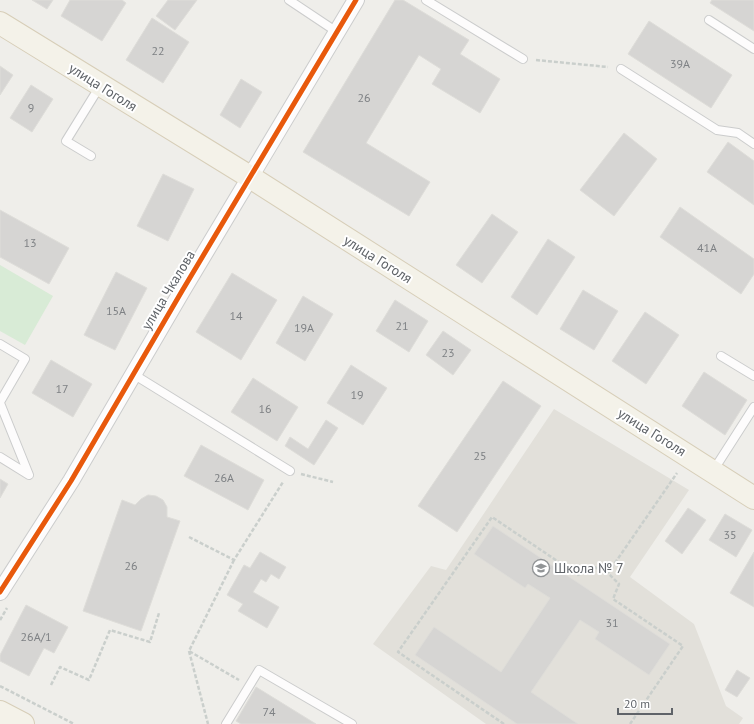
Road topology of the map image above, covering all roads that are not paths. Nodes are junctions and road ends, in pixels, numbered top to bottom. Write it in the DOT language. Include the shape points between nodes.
graph roads {
  1 [pos="289,0"];
  2 [pos="356,0"];
  3 [pos="426,0"];
  4 [pos="710,20"];
  5 [pos="0,23"];
  6 [pos="337,32"];
  7 [pos="754,49"];
  8 [pos="523,59"];
  9 [pos="621,69"];
  10 [pos="100,85"];
  11 [pos="754,144"];
  12 [pos="91,156"];
  13 [pos="250,177"];
  14 [pos="0,344"];
  15 [pos="721,356"];
  16 [pos="133,374"];
  17 [pos="754,376"];
  18 [pos="0,403"];
  19 [pos="754,407"];
  20 [pos="0,457"];
  21 [pos="290,471"];
  22 [pos="713,471"];
  23 [pos="754,498"];
  24 [pos="0,592"];
  25 [pos="0,712"];
  26 [pos="23,724"];
  27 [pos="226,724"];
  28 [pos="352,724"];
  1 -- 6 [label="lane"];
  2 -- 6 [label="street, улица Чкалова"];
  3 -- 8 [label="lane"];
  4 -- 7 [label="lane"];
  5 -- 10 [label="main road, улица Гоголя"];
  6 -- 13 [label="street, улица Чкалова"];
  9 -- 11 [label="lane" via="717,130 738,132"];
  10 -- 12 [label="lane" via="66,141"];
  10 -- 13 [label="main road, улица Гоголя"];
  13 -- 16 [label="street, улица Чкалова"];
  13 -- 22 [label="main road, улица Гоголя"];
  14 -- 18 [label="lane" via="25,358"];
  15 -- 17 [label="lane"];
  16 -- 21 [label="lane"];
  16 -- 24 [label="street, улица Чкалова" via="71,481"];
  18 -- 20 [label="lane" via="29,475"];
  19 -- 22 [label="lane"];
  22 -- 23 [label="main road, улица Гоголя"];
  25 -- 26 [label="main road"];
  27 -- 28 [label="lane" via="258,670"];
}
